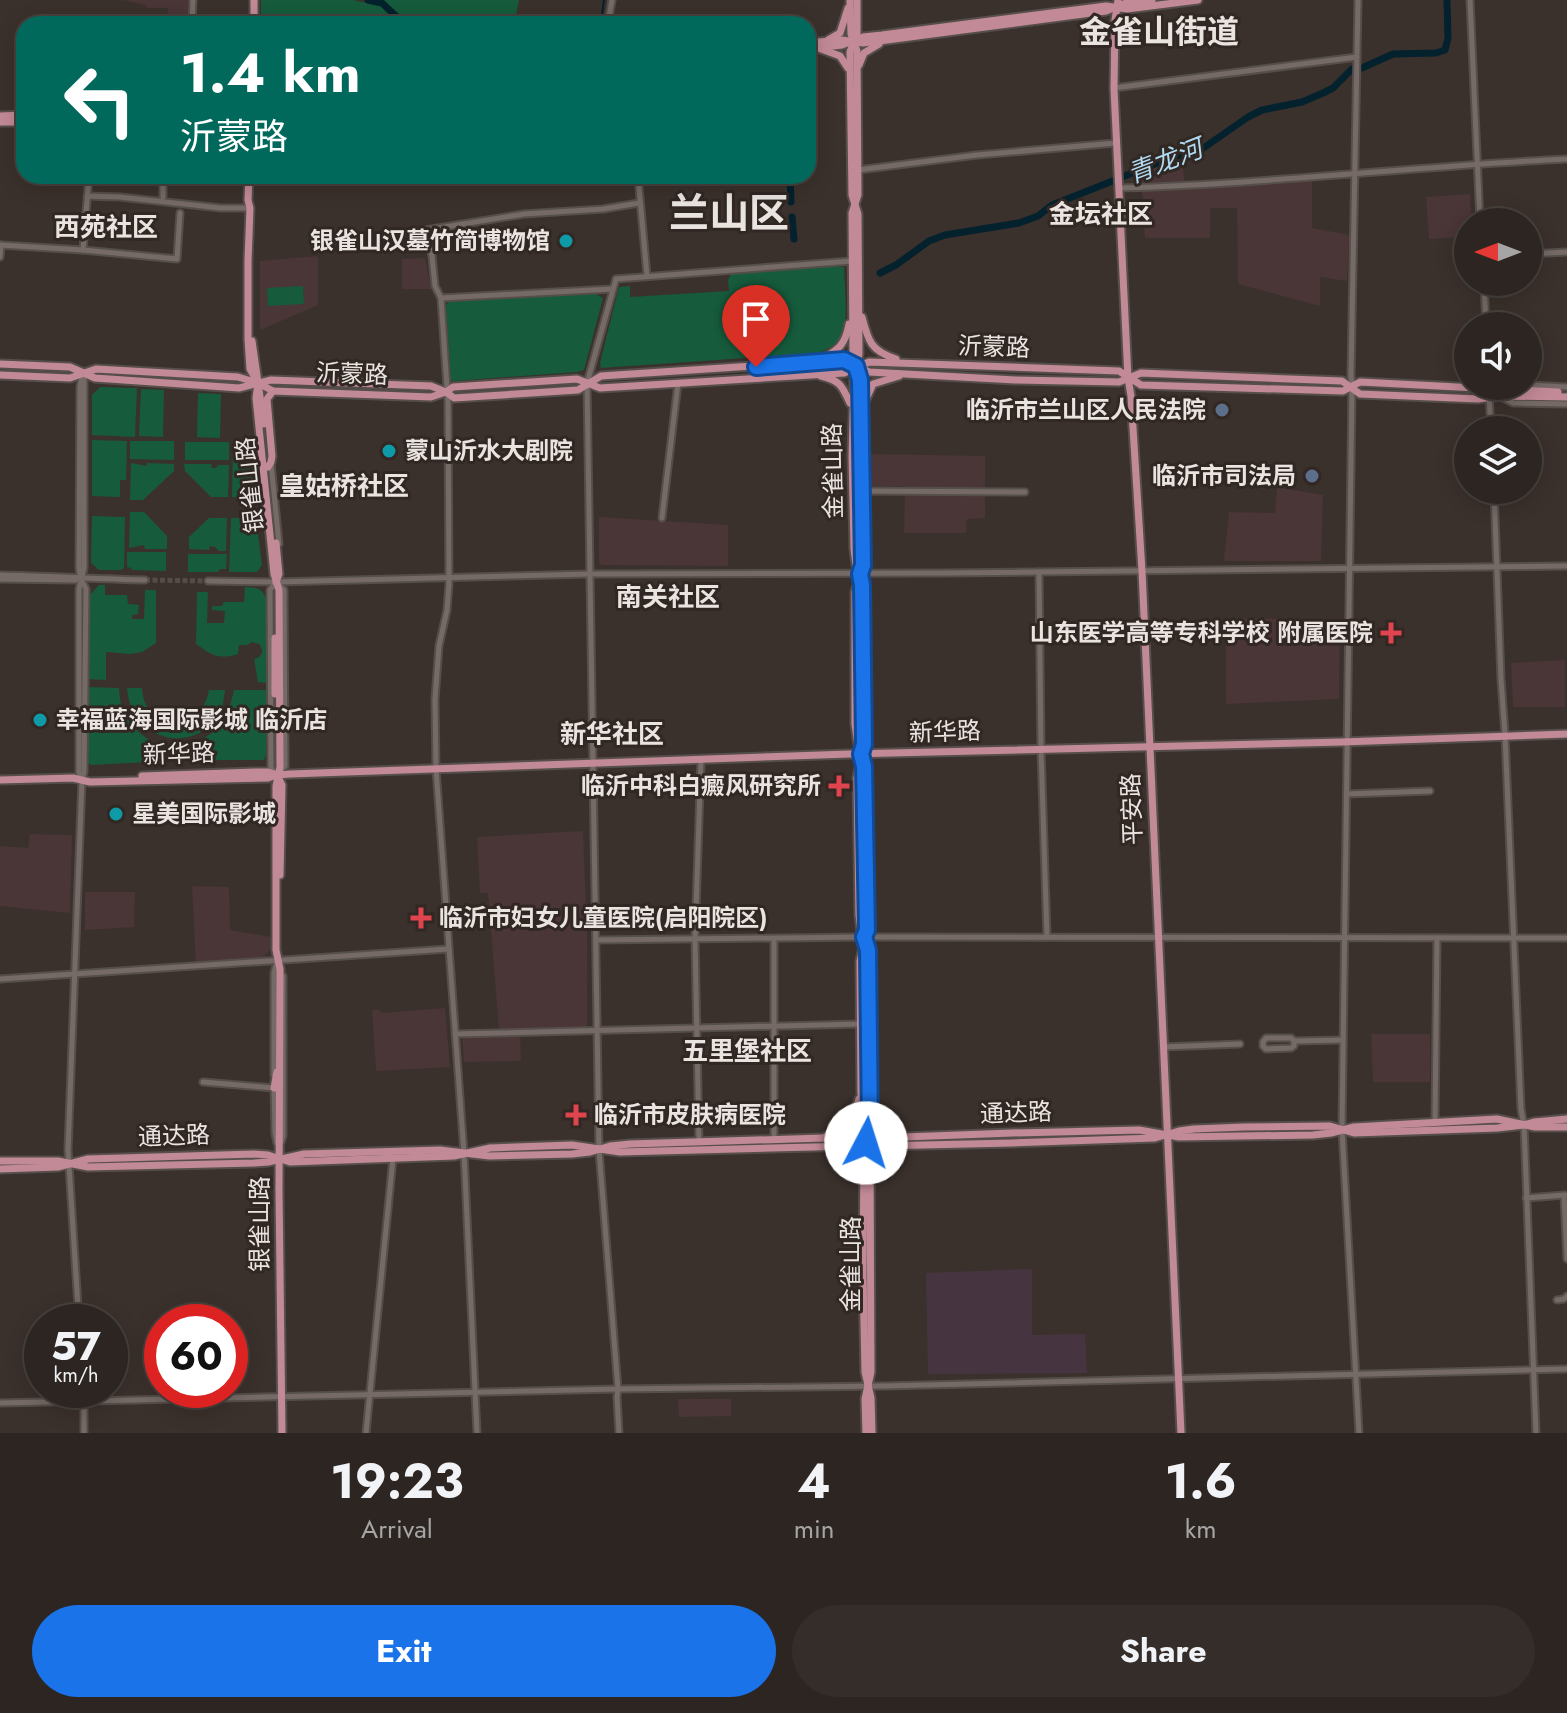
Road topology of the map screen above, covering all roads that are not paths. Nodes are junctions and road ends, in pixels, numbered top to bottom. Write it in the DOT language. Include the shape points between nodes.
graph roads {
  1 [pos="1152,0"];
  2 [pos="1198,0"];
  3 [pos="1358,0"];
  4 [pos="1470,0"];
  5 [pos="852,1"];
  6 [pos="1118,4"];
  7 [pos="857,21"];
  8 [pos="884,37"];
  9 [pos="853,42"];
  10 [pos="816,45"];
  11 [pos="822,45"];
  12 [pos="1357,57"];
  13 [pos="854,80"];
  14 [pos="1114,88"];
  15 [pos="1116,143"];
  16 [pos="1567,159"];
  17 [pos="1478,163"];
  18 [pos="857,170"];
  19 [pos="1354,173"];
  20 [pos="88,184"];
  21 [pos="163,184"];
  22 [pos="250,184"];
  23 [pos="638,184"];
  24 [pos="1118,186"];
  25 [pos="87,196"];
  26 [pos="163,197"];
  27 [pos="639,203"];
  28 [pos="855,203"];
  29 [pos="250,208"];
  30 [pos="1480,208"];
  31 [pos="180,213"];
  32 [pos="0,245"];
  33 [pos="83,250"];
  34 [pos="1567,252"];
  35 [pos="1542,253"];
  36 [pos="0,257"];
  37 [pos="852,261"];
  38 [pos="647,276"];
  39 [pos="612,289"];
  40 [pos="441,298"];
  41 [pos="856,306"];
  42 [pos="817,362"];
  43 [pos="906,363"];
  44 [pos="0,364"];
  45 [pos="856,366"];
  46 [pos="83,373"];
  47 [pos="815,374"];
  48 [pos="903,374"];
  49 [pos="0,375"];
  50 [pos="1128,378"];
  51 [pos="258,383"];
  52 [pos="587,383"];
  53 [pos="678,383"];
  54 [pos="1352,387"];
  55 [pos="1542,388"];
  56 [pos="273,391"];
  57 [pos="446,392"];
  58 [pos="1454,392"];
  59 [pos="1542,392"];
  60 [pos="1567,392"];
  61 [pos="1509,400"];
  62 [pos="1567,404"];
  63 [pos="852,406"];
  64 [pos="860,412"];
  65 [pos="270,464"];
  66 [pos="258,466"];
  67 [pos="266,485"];
  68 [pos="862,490"];
  69 [pos="1025,492"];
  70 [pos="1495,504"];
  71 [pos="662,518"];
  72 [pos="1567,566"];
  73 [pos="1497,567"];
  74 [pos="1350,569"];
  75 [pos="1142,571"];
  76 [pos="1039,572"];
  77 [pos="590,574"];
  78 [pos="860,574"];
  79 [pos="0,577"];
  80 [pos="449,577"];
  81 [pos="81,579"];
  82 [pos="145,580"];
  83 [pos="208,581"];
  84 [pos="277,582"];
  85 [pos="1567,734"];
  86 [pos="1505,735"];
  87 [pos="1348,742"];
  88 [pos="1149,746"];
  89 [pos="1041,749"];
  90 [pos="861,754"];
  91 [pos="701,760"];
  92 [pos="593,764"];
  93 [pos="436,769"];
  94 [pos="277,775"];
  95 [pos="82,780"];
  96 [pos="0,782"];
  97 [pos="1430,791"];
  98 [pos="1347,794"];
  99 [pos="864,937"];
  100 [pos="1047,937"];
  101 [pos="1158,937"];
  102 [pos="1345,938"];
  103 [pos="1437,938"];
  104 [pos="1514,938"];
  105 [pos="1567,938"];
  106 [pos="695,939"];
  107 [pos="774,939"];
  108 [pos="597,940"];
  109 [pos="448,949"];
  110 [pos="278,961"];
  111 [pos="75,975"];
  112 [pos="0,979"];
  113 [pos="860,1024"];
  114 [pos="773,1025"];
  115 [pos="697,1027"];
  116 [pos="598,1029"];
  117 [pos="455,1034"];
  118 [pos="1343,1040"];
  119 [pos="1294,1041"];
  120 [pos="1240,1044"];
  121 [pos="1163,1047"];
  122 [pos="279,1069"];
  123 [pos="284,1078"];
  124 [pos="203,1082"];
  125 [pos="274,1088"];
  126 [pos="865,1091"];
  127 [pos="1567,1119"];
  128 [pos="1435,1122"];
  129 [pos="1524,1125"];
  130 [pos="1567,1127"];
  131 [pos="1342,1129"];
  132 [pos="1167,1135"];
  133 [pos="774,1139"];
  134 [pos="906,1141"];
  135 [pos="699,1142"];
  136 [pos="822,1143"];
  137 [pos="866,1143"];
  138 [pos="279,1145"];
  139 [pos="599,1150"];
  140 [pos="464,1153"];
  141 [pos="393,1158"];
  142 [pos="280,1159"];
  143 [pos="0,1161"];
  144 [pos="68,1163"];
  145 [pos="0,1169"];
  146 [pos="863,1180"];
  147 [pos="870,1185"];
  148 [pos="1566,1195"];
  149 [pos="1526,1198"];
  150 [pos="1567,1259"];
  151 [pos="1567,1296"];
  152 [pos="1557,1300"];
  153 [pos="78,1304"];
  154 [pos="1567,1369"];
  155 [pos="1534,1371"];
  156 [pos="1356,1374"];
  157 [pos="1178,1378"];
  158 [pos="868,1386"];
  159 [pos="618,1389"];
  160 [pos="476,1393"];
  161 [pos="370,1395"];
  162 [pos="282,1397"];
  163 [pos="128,1400"];
  164 [pos="24,1402"];
  165 [pos="0,1403"];
  166 [pos="85,1408"];
  167 [pos="84,1433"];
  168 [pos="282,1433"];
  169 [pos="366,1433"];
  170 [pos="477,1433"];
  171 [pos="619,1433"];
  172 [pos="869,1433"];
  173 [pos="1181,1433"];
  174 [pos="1359,1433"];
  175 [pos="1536,1433"];
  1 -- 6 [label="main road"];
  2 -- 6 [label="main road" via="1127,9"];
  3 -- 12 [label="street"];
  4 -- 17 [label="street"];
  5 -- 7 [label="main road, 金雀山路"];
  5 -- 9 [label="main road, 金雀山路"];
  5 -- 11 [label="main road" via="840,33"];
  6 -- 8 [label="main road" via="1106,11"];
  6 -- 14 [label="main road"];
  7 -- 8 [label="main road" via="864,30"];
  7 -- 9 [label="main road, 金雀山路"];
  8 -- 9 [label="main road"];
  8 -- 13 [label="main road" via="864,53"];
  9 -- 11 [label="main road"];
  9 -- 13 [label="main road, 金雀山路"];
  10 -- 11 [label="main road"];
  11 -- 13 [label="main road" via="840,56"];
  12 -- 14 [label="street"];
  12 -- 19 [label="street"];
  13 -- 18 [label="main road, 金雀山路"];
  13 -- 28 [label="main road, 金雀山路"];
  14 -- 15 [label="main road"];
  15 -- 18 [label="street"];
  15 -- 24 [label="main road, 平安路"];
  16 -- 17 [label="street"];
  17 -- 19 [label="street"];
  17 -- 30 [label="street"];
  18 -- 28 [label="main road, 金雀山路"];
  19 -- 24 [label="street"];
  19 -- 54 [label="street"];
  20 -- 25 [label="street"];
  21 -- 26 [label="street"];
  22 -- 29 [label="main road, 银雀山路"];
  23 -- 27 [label="street"];
  24 -- 50 [label="main road, 平安路"];
  25 -- 29 [label="street"];
  25 -- 33 [label="street"];
  27 -- 38 [label="street"];
  27 -- 40 [label="street" via="426,230"];
  28 -- 37 [label="main road, 金雀山路"];
  28 -- 41 [label="main road, 金雀山路"];
  29 -- 51 [label="main road, 银雀山路"];
  31 -- 33 [label="street" via="177,259"];
  32 -- 33 [label="street"];
  32 -- 36 [label="street"];
  34 -- 35 [label="street"];
  37 -- 38 [label="street"];
  37 -- 41 [label="main road, 金雀山路"];
  38 -- 39 [label="street" via="616,279"];
  39 -- 40 [label="street"];
  39 -- 52 [label="street"];
  40 -- 57 [label="street"];
  41 -- 42 [label="main road" via="847,338"];
  41 -- 43 [label="main road" via="867,340 882,354"];
  41 -- 45 [label="main road, 金雀山路"];
  42 -- 45 [label="main road, 沂蒙路" via="844,360"];
  42 -- 52 [label="main road, 沂蒙路" via="601,376"];
  43 -- 45 [label="main road, 沂蒙路"];
  43 -- 50 [label="main road, 沂蒙路" via="1119,371"];
  44 -- 46 [label="main road, 沂蒙路" via="70,367"];
  45 -- 47 [label="main road, 沂蒙路" via="844,373"];
  45 -- 48 [label="main road, 沂蒙路"];
  45 -- 63 [label="main road, 金雀山路"];
  45 -- 64 [label="main road, 金雀山路"];
  46 -- 49 [label="main road, 沂蒙路" via="70,378"];
  46 -- 51 [label="main road, 沂蒙路" via="96,369 238,377"];
  46 -- 81 [label="street"];
  47 -- 53 [label="main road, 沂蒙路"];
  47 -- 63 [label="main road" via="841,384"];
  48 -- 50 [label="main road, 沂蒙路" via="1091,382"];
  48 -- 64 [label="main road" via="873,384"];
  50 -- 54 [label="main road, 沂蒙路" via="1141,385 1343,391"];
  50 -- 75 [label="main road, 平安路"];
  51 -- 56 [label="main road, 沂蒙路"];
  51 -- 57 [label="main road, 沂蒙路" via="431,386"];
  51 -- 65 [label="main road, 银雀山路"];
  51 -- 66 [label="main road" via="252,398"];
  51 -- 67 [label="main road, 银雀山路"];
  52 -- 53 [label="main road, 沂蒙路" via="600,388"];
  52 -- 57 [label="main road, 沂蒙路" via="578,390 516,395 454,398"];
  52 -- 77 [label="street"];
  53 -- 71 [label="street"];
  54 -- 58 [label="main road, 沂蒙路" via="1360,394"];
  54 -- 74 [label="street"];
  55 -- 60 [label="street"];
  56 -- 57 [label="main road, 沂蒙路" via="431,397"];
  56 -- 65 [label="main road" via="266,402"];
  57 -- 80 [label="street"];
  59 -- 60 [label="main road, 沂蒙路"];
  61 -- 62 [label="street"];
  63 -- 78 [label="main road, 金雀山路" via="854,549"];
  64 -- 68 [label="main road, 金雀山路"];
  65 -- 84 [label="main road, 银雀山路"];
  66 -- 67 [label="main road"];
  66 -- 84 [label="street"];
  67 -- 84 [label="main road, 银雀山路"];
  68 -- 69 [label="street"];
  68 -- 78 [label="main road, 金雀山路"];
  70 -- 73 [label="street"];
  72 -- 73 [label="street"];
  73 -- 74 [label="street"];
  73 -- 86 [label="street"];
  74 -- 75 [label="street"];
  74 -- 87 [label="street"];
  75 -- 76 [label="street"];
  75 -- 88 [label="main road, 平安路"];
  76 -- 78 [label="street"];
  76 -- 89 [label="street"];
  77 -- 78 [label="street"];
  77 -- 80 [label="street"];
  77 -- 92 [label="street"];
  78 -- 90 [label="main road, 金雀山路"];
  79 -- 81 [label="street"];
  80 -- 84 [label="street"];
  80 -- 93 [label="street" via="435,699"];
  81 -- 82 [label="street"];
  81 -- 95 [label="street"];
  83 -- 84 [label="street"];
  84 -- 94 [label="main road, 银雀山路"];
  85 -- 86 [label="main road, 新华路"];
  86 -- 87 [label="main road, 新华路"];
  86 -- 104 [label="street"];
  87 -- 88 [label="main road, 新华路"];
  87 -- 98 [label="street"];
  88 -- 89 [label="main road, 新华路"];
  88 -- 101 [label="main road, 平安路"];
  89 -- 90 [label="main road, 新华路"];
  89 -- 100 [label="street"];
  90 -- 91 [label="main road, 新华路"];
  90 -- 99 [label="main road, 金雀山路" via="858,870"];
  91 -- 92 [label="main road, 新华路"];
  91 -- 106 [label="street"];
  92 -- 93 [label="main road, 新华路"];
  92 -- 108 [label="street"];
  93 -- 94 [label="main road, 新华路"];
  93 -- 109 [label="street"];
  94 -- 95 [label="main road, 新华路"];
  94 -- 110 [label="main road, 银雀山路"];
  94 -- 110 [label="main road, 银雀山路" via="282,785"];
  95 -- 96 [label="main road, 新华路"];
  95 -- 111 [label="street"];
  97 -- 98 [label="street"];
  98 -- 102 [label="street"];
  99 -- 100 [label="street"];
  99 -- 107 [label="street"];
  99 -- 113 [label="main road, 金雀山路"];
  99 -- 126 [label="main road, 金雀山路"];
  100 -- 101 [label="street"];
  101 -- 102 [label="street"];
  101 -- 121 [label="main road, 平安路"];
  102 -- 103 [label="street"];
  102 -- 118 [label="street"];
  103 -- 104 [label="street"];
  103 -- 128 [label="street"];
  104 -- 105 [label="street"];
  104 -- 129 [label="street"];
  106 -- 107 [label="street"];
  106 -- 108 [label="street"];
  106 -- 115 [label="street"];
  107 -- 114 [label="street"];
  108 -- 116 [label="street"];
  109 -- 110 [label="street"];
  109 -- 117 [label="street"];
  110 -- 111 [label="street"];
  110 -- 122 [label="main road, 银雀山路"];
  110 -- 123 [label="street" via="283,969"];
  110 -- 125 [label="street"];
  111 -- 112 [label="street"];
  111 -- 144 [label="street"];
  113 -- 114 [label="street"];
  113 -- 126 [label="main road, 金雀山路"];
  114 -- 115 [label="street"];
  114 -- 133 [label="street"];
  115 -- 116 [label="street"];
  115 -- 135 [label="street"];
  116 -- 117 [label="street"];
  116 -- 139 [label="street"];
  117 -- 140 [label="street"];
  118 -- 119 [label="street"];
  118 -- 131 [label="street"];
  119 -- 119 [label="street" via="1291,1048 1263,1046 1266,1038"];
  120 -- 121 [label="street"];
  121 -- 132 [label="main road, 平安路"];
  122 -- 123 [label="main road"];
  122 -- 125 [label="main road"];
  122 -- 138 [label="main road, 银雀山路"];
  123 -- 138 [label="street"];
  124 -- 125 [label="street"];
  125 -- 138 [label="street"];
  126 -- 134 [label="main road" via="878,1117"];
  126 -- 136 [label="main road" via="853,1122"];
  126 -- 137 [label="main road, 金雀山路" via="870,1129"];
  127 -- 129 [label="main road, 通达路"];
  128 -- 129 [label="main road, 通达路" via="1497,1119"];
  128 -- 131 [label="main road, 通达路"];
  129 -- 130 [label="main road, 通达路"];
  129 -- 131 [label="main road, 通达路" via="1354,1133"];
  129 -- 149 [label="street"];
  131 -- 132 [label="main road, 通达路" via="1244,1127"];
  131 -- 156 [label="street"];
  132 -- 134 [label="main road, 通达路"];
  132 -- 157 [label="main road, 平安路"];
  133 -- 135 [label="main road, 通达路"];
  133 -- 136 [label="main road, 通达路"];
  134 -- 137 [label="main road, 通达路"];
  134 -- 147 [label="main road" via="877,1162"];
  135 -- 139 [label="main road, 通达路"];
  136 -- 137 [label="main road, 通达路"];
  136 -- 139 [label="main road, 通达路"];
  136 -- 146 [label="main road" via="849,1159"];
  137 -- 146 [label="main road, 金雀山路"];
  137 -- 147 [label="main road, 金雀山路"];
  138 -- 142 [label="main road, 银雀山路"];
  139 -- 140 [label="main road, 通达路" via="572,1145"];
  139 -- 159 [label="street"];
  140 -- 141 [label="main road, 通达路"];
  140 -- 142 [label="main road, 通达路" via="367,1151"];
  140 -- 160 [label="street"];
  141 -- 142 [label="main road, 通达路"];
  141 -- 161 [label="street"];
  142 -- 144 [label="main road, 通达路" via="254,1154"];
  142 -- 162 [label="main road, 银雀山路"];
  143 -- 144 [label="main road, 通达路"];
  144 -- 145 [label="main road, 通达路"];
  144 -- 153 [label="street"];
  146 -- 158 [label="main road, 金雀山路"];
  147 -- 158 [label="main road, 金雀山路"];
  148 -- 149 [label="street"];
  148 -- 150 [label="street"];
  149 -- 155 [label="street"];
  151 -- 152 [label="street"];
  154 -- 155 [label="street"];
  155 -- 156 [label="street"];
  155 -- 175 [label="street"];
  156 -- 157 [label="street"];
  156 -- 174 [label="street"];
  157 -- 158 [label="street"];
  157 -- 173 [label="main road, 平安路"];
  158 -- 159 [label="street"];
  158 -- 172 [label="main road, 金雀山路"];
  159 -- 160 [label="street"];
  159 -- 171 [label="street"];
  160 -- 161 [label="street"];
  160 -- 170 [label="street"];
  161 -- 162 [label="street"];
  161 -- 169 [label="street"];
  162 -- 163 [label="street"];
  162 -- 168 [label="main road, 银雀山路"];
  164 -- 165 [label="street"];
  166 -- 167 [label="street"];
}
